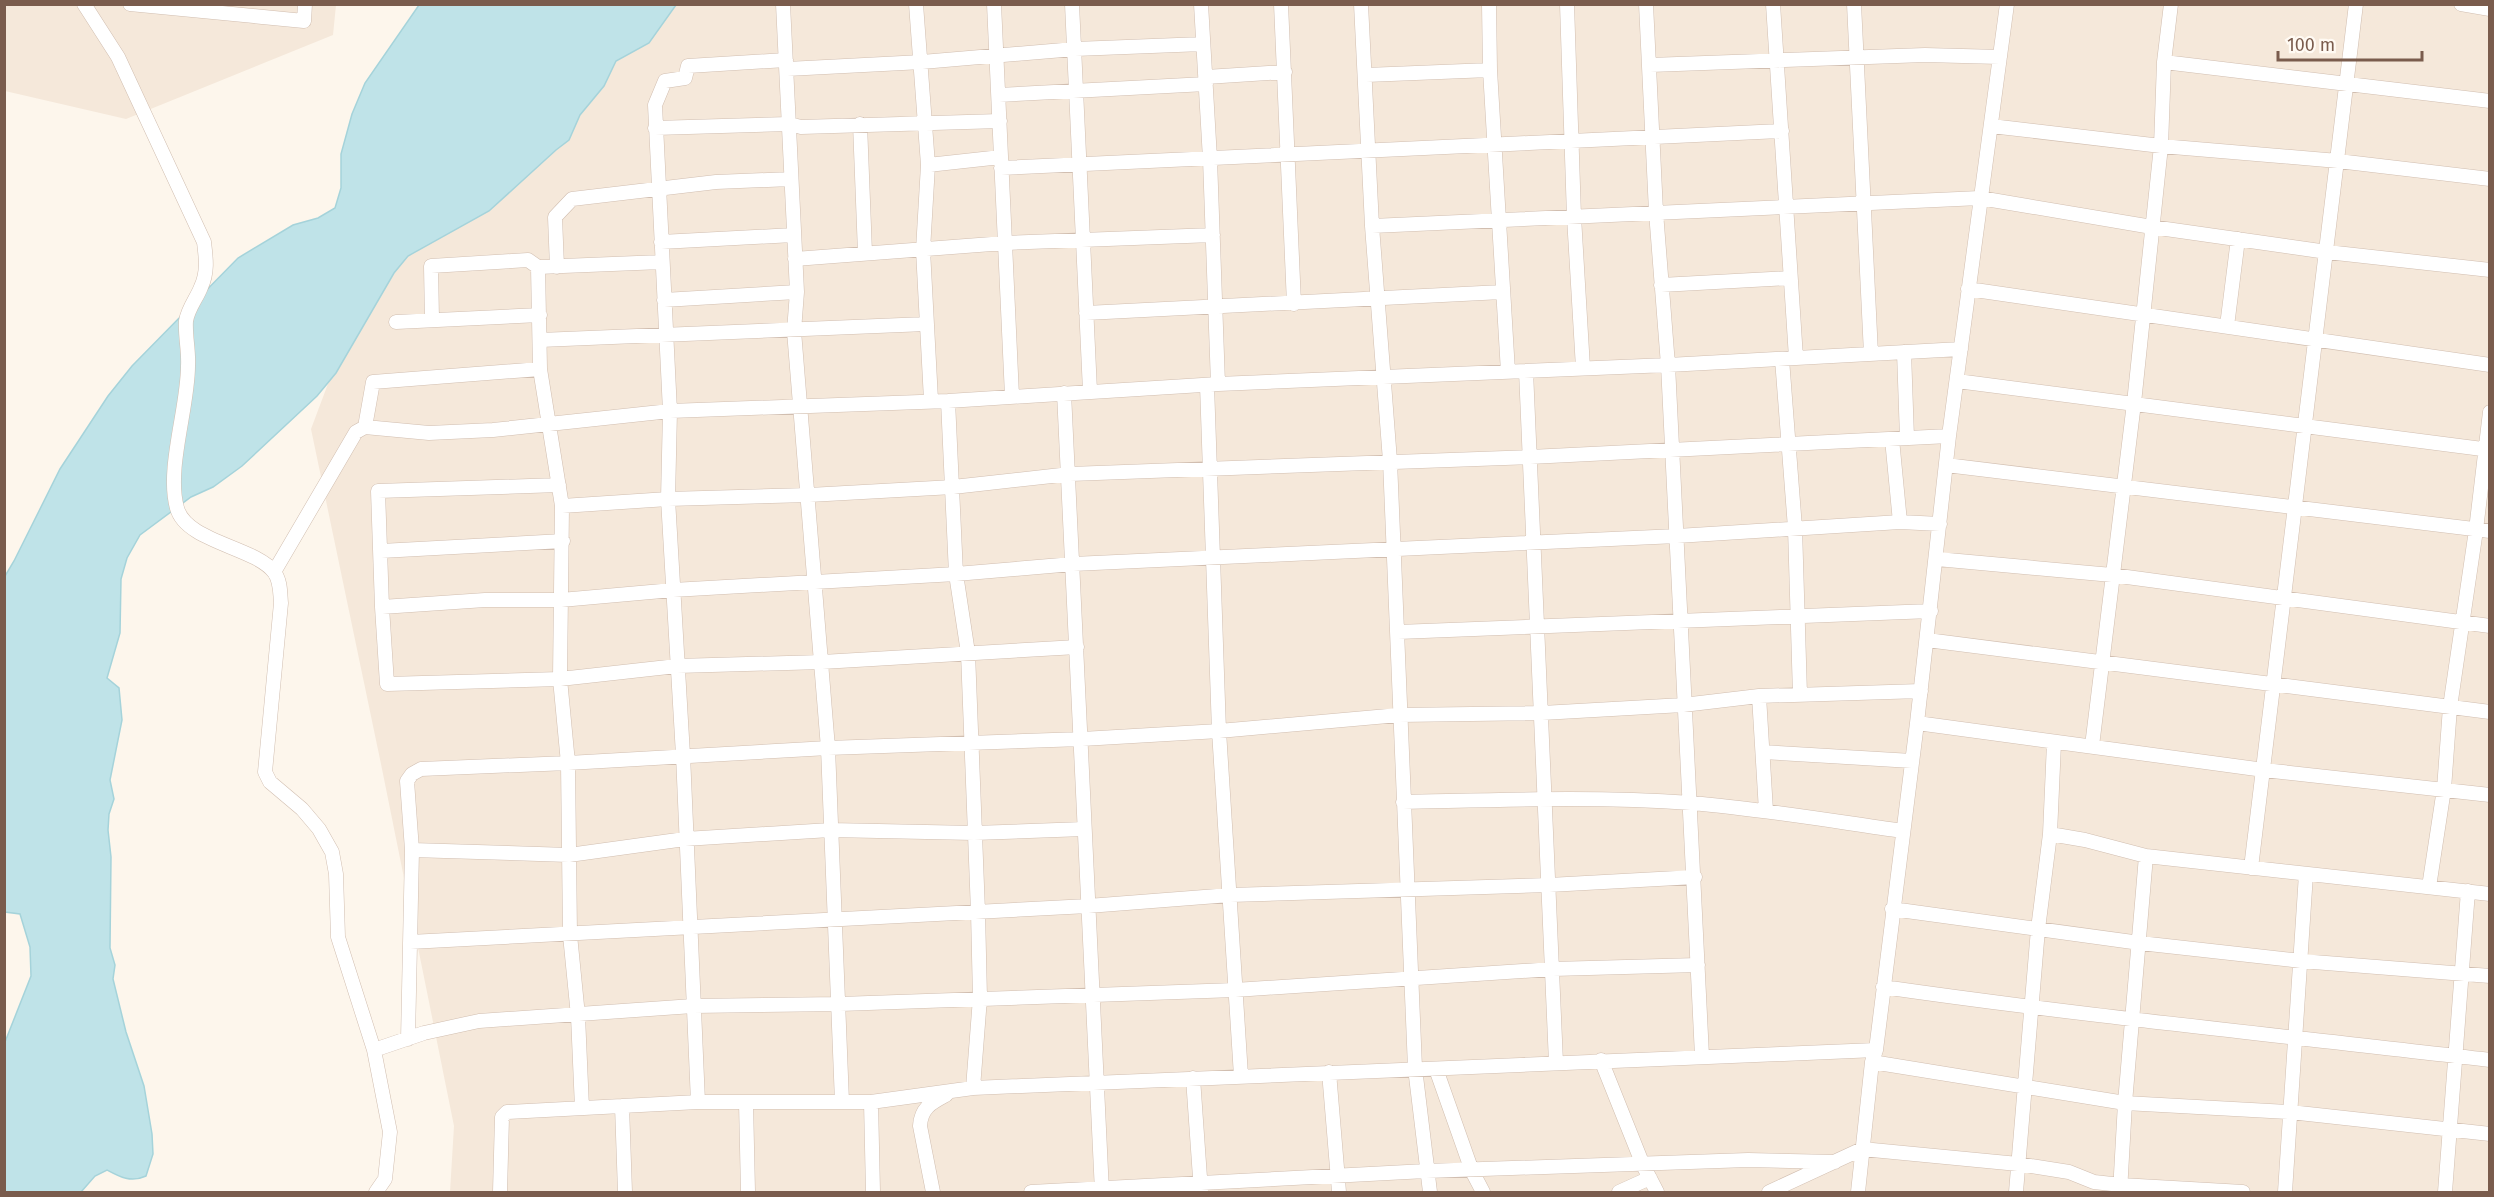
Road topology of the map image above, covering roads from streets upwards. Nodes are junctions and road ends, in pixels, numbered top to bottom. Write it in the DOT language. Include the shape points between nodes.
graph roads {
  1 [pos="84,4"];
  2 [pos="130,4"];
  3 [pos="305,4"];
  4 [pos="791,4"];
  5 [pos="916,4"];
  6 [pos="994,4"];
  7 [pos="1072,4"];
  8 [pos="1201,4"];
  9 [pos="1281,4"];
  10 [pos="1361,4"];
  11 [pos="1489,4"];
  12 [pos="1567,4"];
  13 [pos="1646,4"];
  14 [pos="1773,4"];
  15 [pos="1854,4"];
  16 [pos="2007,4"];
  17 [pos="2171,4"];
  18 [pos="2356,4"];
  19 [pos="2461,4"];
  20 [pos="783,5"];
  21 [pos="2490,9"];
  22 [pos="229,10"];
  23 [pos="1203,44"];
  24 [pos="1075,49"];
  25 [pos="996,56"];
  26 [pos="1856,57"];
  27 [pos="2000,57"];
  28 [pos="1776,59"];
  29 [pos="922,62"];
  30 [pos="2164,62"];
  31 [pos="787,65"];
  32 [pos="1650,65"];
  33 [pos="1490,70"];
  34 [pos="1285,72"];
  35 [pos="1366,75"];
  36 [pos="1206,80"];
  37 [pos="2348,83"];
  38 [pos="1076,91"];
  39 [pos="999,95"];
  40 [pos="2490,101"];
  41 [pos="1000,121"];
  42 [pos="925,123"];
  43 [pos="789,124"];
  44 [pos="860,124"];
  45 [pos="1991,126"];
  46 [pos="655,128"];
  47 [pos="1782,131"];
  48 [pos="1652,136"];
  49 [pos="1571,142"];
  50 [pos="1495,146"];
  51 [pos="2161,146"];
  52 [pos="1369,151"];
  53 [pos="1288,154"];
  54 [pos="1210,159"];
  55 [pos="2338,161"];
  56 [pos="1001,162"];
  57 [pos="928,165"];
  58 [pos="1081,165"];
  59 [pos="791,179"];
  60 [pos="2490,179"];
  61 [pos="658,188"];
  62 [pos="1980,198"];
  63 [pos="1862,203"];
  64 [pos="1786,206"];
  65 [pos="1656,212"];
  66 [pos="1574,217"];
  67 [pos="1498,221"];
  68 [pos="1372,226"];
  69 [pos="2152,227"];
  70 [pos="793,235"];
  71 [pos="1213,235"];
  72 [pos="2238,239"];
  73 [pos="1083,240"];
  74 [pos="661,242"];
  75 [pos="1005,243"];
  76 [pos="923,250"];
  77 [pos="2327,252"];
  78 [pos="865,253"];
  79 [pos="795,259"];
  80 [pos="662,262"];
  81 [pos="538,267"];
  82 [pos="557,267"];
  83 [pos="2490,270"];
  84 [pos="1790,278"];
  85 [pos="1661,285"];
  86 [pos="1968,290"];
  87 [pos="796,292"];
  88 [pos="1502,292"];
  89 [pos="1377,299"];
  90 [pos="664,300"];
  91 [pos="1294,304"];
  92 [pos="1214,306"];
  93 [pos="1086,313"];
  94 [pos="2143,314"];
  95 [pos="540,315"];
  96 [pos="432,320"];
  97 [pos="396,322"];
  98 [pos="926,324"];
  99 [pos="2228,326"];
  100 [pos="794,330"];
  101 [pos="667,335"];
  102 [pos="2316,339"];
  103 [pos="540,340"];
  104 [pos="1961,350"];
  105 [pos="1904,352"];
  106 [pos="1871,354"];
  107 [pos="1789,358"];
  108 [pos="2490,364"];
  109 [pos="1668,365"];
  110 [pos="1583,368"];
  111 [pos="540,369"];
  112 [pos="1526,371"];
  113 [pos="1508,372"];
  114 [pos="1384,378"];
  115 [pos="1957,381"];
  116 [pos="1212,385"];
  117 [pos="1090,391"];
  118 [pos="1065,393"];
  119 [pos="1012,396"];
  120 [pos="931,400"];
  121 [pos="948,401"];
  122 [pos="2134,403"];
  123 [pos="802,408"];
  124 [pos="670,411"];
  125 [pos="2490,412"];
  126 [pos="550,424"];
  127 [pos="2304,424"];
  128 [pos="365,427"];
  129 [pos="1949,436"];
  130 [pos="1907,438"];
  131 [pos="1892,439"];
  132 [pos="1789,443"];
  133 [pos="1672,449"];
  134 [pos="2487,450"];
  135 [pos="1530,457"];
  136 [pos="1390,461"];
  137 [pos="1946,465"];
  138 [pos="1211,469"];
  139 [pos="1070,474"];
  140 [pos="559,485"];
  141 [pos="953,487"];
  142 [pos="2124,487"];
  143 [pos="808,495"];
  144 [pos="668,499"];
  145 [pos="562,506"];
  146 [pos="2296,507"];
  147 [pos="1900,522"];
  148 [pos="1940,524"];
  149 [pos="1795,528"];
  150 [pos="2483,531"];
  151 [pos="1677,536"];
  152 [pos="563,541"];
  153 [pos="1533,541"];
  154 [pos="1393,548"];
  155 [pos="381,551"];
  156 [pos="1213,558"];
  157 [pos="1937,559"];
  158 [pos="1073,564"];
  159 [pos="274,572"];
  160 [pos="956,574"];
  161 [pos="2112,576"];
  162 [pos="814,580"];
  163 [pos="673,590"];
  164 [pos="2283,598"];
  165 [pos="561,600"];
  166 [pos="382,607"];
  167 [pos="1931,611"];
  168 [pos="1797,616"];
  169 [pos="1681,621"];
  170 [pos="2463,624"];
  171 [pos="2490,626"];
  172 [pos="1538,628"];
  173 [pos="1398,632"];
  174 [pos="1927,640"];
  175 [pos="1077,647"];
  176 [pos="968,652"];
  177 [pos="822,662"];
  178 [pos="2101,662"];
  179 [pos="677,666"];
  180 [pos="560,679"];
  181 [pos="2273,684"];
  182 [pos="1920,691"];
  183 [pos="1800,695"];
  184 [pos="1759,696"];
  185 [pos="1683,705"];
  186 [pos="2450,707"];
  187 [pos="2490,712"];
  188 [pos="1542,713"];
  189 [pos="1399,715"];
  190 [pos="1917,723"];
  191 [pos="1219,731"];
  192 [pos="1082,739"];
  193 [pos="971,742"];
  194 [pos="2054,743"];
  195 [pos="2092,746"];
  196 [pos="828,748"];
  197 [pos="1762,752"];
  198 [pos="682,755"];
  199 [pos="1912,761"];
  200 [pos="568,764"];
  201 [pos="2264,770"];
  202 [pos="2444,789"];
  203 [pos="2490,795"];
  204 [pos="1545,798"];
  205 [pos="1403,802"];
  206 [pos="1688,803"];
  207 [pos="1766,811"];
  208 [pos="1084,828"];
  209 [pos="830,830"];
  210 [pos="1903,831"];
  211 [pos="974,833"];
  212 [pos="2050,834"];
  213 [pos="685,839"];
  214 [pos="412,850"];
  215 [pos="569,855"];
  216 [pos="2146,856"];
  217 [pos="2252,868"];
  218 [pos="2306,874"];
  219 [pos="1695,877"];
  220 [pos="1549,885"];
  221 [pos="2429,887"];
  222 [pos="1406,889"];
  223 [pos="2468,891"];
  224 [pos="2490,894"];
  225 [pos="1230,895"];
  226 [pos="1088,906"];
  227 [pos="1892,909"];
  228 [pos="978,912"];
  229 [pos="836,921"];
  230 [pos="689,927"];
  231 [pos="2038,928"];
  232 [pos="570,935"];
  233 [pos="410,942"];
  234 [pos="2140,943"];
  235 [pos="2301,961"];
  236 [pos="1698,966"];
  237 [pos="1553,969"];
  238 [pos="2462,972"];
  239 [pos="2490,976"];
  240 [pos="1410,980"];
  241 [pos="1883,987"];
  242 [pos="1235,990"];
  243 [pos="1092,995"];
  244 [pos="980,998"];
  245 [pos="840,1004"];
  246 [pos="693,1006"];
  247 [pos="2033,1008"];
  248 [pos="578,1016"];
  249 [pos="2133,1019"];
  250 [pos="2294,1036"];
  251 [pos="408,1038"];
  252 [pos="374,1050"];
  253 [pos="1702,1056"];
  254 [pos="1874,1056"];
  255 [pos="2454,1056"];
  256 [pos="1601,1060"];
  257 [pos="2490,1060"];
  258 [pos="1556,1063"];
  259 [pos="1415,1068"];
  260 [pos="1436,1069"];
  261 [pos="1329,1072"];
  262 [pos="1241,1076"];
  263 [pos="1194,1078"];
  264 [pos="1098,1083"];
  265 [pos="2025,1086"];
  266 [pos="973,1088"];
  267 [pos="953,1091"];
  268 [pos="698,1102"];
  269 [pos="746,1102"];
  270 [pos="842,1102"];
  271 [pos="871,1102"];
  272 [pos="2125,1103"];
  273 [pos="622,1106"];
  274 [pos="582,1108"];
  275 [pos="2290,1112"];
  276 [pos="2450,1130"];
  277 [pos="2490,1134"];
  278 [pos="1862,1149"];
  279 [pos="1835,1162"];
  280 [pos="2018,1164"];
  281 [pos="1643,1165"];
  282 [pos="1473,1171"];
  283 [pos="1426,1172"];
  284 [pos="1338,1178"];
  285 [pos="1650,1178"];
  286 [pos="1201,1189"];
  287 [pos="2121,1189"];
  288 [pos="1102,1191"];
  289 [pos="375,1192"];
  290 [pos="500,1192"];
  291 [pos="625,1192"];
  292 [pos="748,1192"];
  293 [pos="873,1192"];
  294 [pos="933,1192"];
  295 [pos="1031,1192"];
  296 [pos="1339,1192"];
  297 [pos="1430,1192"];
  298 [pos="1483,1192"];
  299 [pos="1619,1192"];
  300 [pos="1657,1192"];
  301 [pos="1769,1192"];
  302 [pos="1858,1192"];
  303 [pos="2016,1192"];
  304 [pos="2243,1192"];
  305 [pos="2285,1192"];
  306 [pos="2445,1192"];
  1 -- 159 [label="street" via="118,57 204,242 207,265 186,319 188,366 175,467 177,508 184,522 197,531"];
  2 -- 22 [label="street"];
  3 -- 22 [label="street" via="303,21"];
  4 -- 20 [label="street"];
  5 -- 29 [label="street"];
  6 -- 25 [label="street"];
  7 -- 24 [label="street"];
  8 -- 23 [label="street"];
  9 -- 34 [label="street"];
  10 -- 35 [label="street"];
  11 -- 33 [label="street"];
  12 -- 49 [label="street"];
  13 -- 32 [label="street"];
  14 -- 28 [label="street"];
  15 -- 26 [label="street"];
  16 -- 27 [label="street"];
  17 -- 30 [label="street"];
  18 -- 37 [label="street"];
  19 -- 21 [label="street"];
  20 -- 31 [label="street"];
  23 -- 24 [label="street"];
  23 -- 36 [label="street"];
  24 -- 25 [label="street"];
  24 -- 38 [label="street"];
  25 -- 29 [label="street"];
  25 -- 39 [label="street"];
  26 -- 27 [label="street"];
  26 -- 28 [label="street"];
  26 -- 63 [label="street"];
  27 -- 45 [label="street"];
  28 -- 32 [label="street"];
  28 -- 47 [label="street"];
  29 -- 31 [label="street"];
  29 -- 42 [label="street"];
  30 -- 37 [label="street"];
  30 -- 51 [label="street"];
  31 -- 43 [label="street"];
  31 -- 46 [label="street" via="688,66 685,78 665,81 655,105"];
  32 -- 48 [label="street"];
  33 -- 35 [label="street"];
  33 -- 50 [label="street"];
  34 -- 36 [label="street"];
  34 -- 53 [label="street"];
  35 -- 52 [label="street"];
  36 -- 38 [label="street"];
  36 -- 54 [label="street"];
  37 -- 40 [label="street"];
  37 -- 55 [label="street"];
  38 -- 39 [label="street"];
  38 -- 58 [label="street"];
  39 -- 41 [label="street"];
  41 -- 42 [label="street"];
  41 -- 56 [label="street"];
  42 -- 44 [label="street"];
  42 -- 57 [label="street"];
  43 -- 44 [label="street"];
  43 -- 46 [label="street"];
  43 -- 59 [label="street"];
  44 -- 78 [label="street"];
  45 -- 51 [label="street"];
  45 -- 62 [label="street"];
  46 -- 61 [label="street"];
  47 -- 48 [label="street"];
  47 -- 64 [label="street"];
  48 -- 49 [label="street"];
  48 -- 65 [label="street"];
  49 -- 50 [label="street"];
  49 -- 66 [label="street"];
  50 -- 52 [label="street"];
  50 -- 67 [label="street"];
  51 -- 55 [label="street"];
  51 -- 69 [label="street"];
  52 -- 53 [label="street"];
  52 -- 68 [label="street"];
  53 -- 54 [label="street"];
  53 -- 91 [label="street"];
  54 -- 58 [label="street"];
  54 -- 71 [label="street"];
  55 -- 60 [label="street"];
  55 -- 77 [label="street"];
  56 -- 57 [label="street"];
  56 -- 58 [label="street"];
  56 -- 75 [label="street"];
  57 -- 76 [label="street"];
  58 -- 73 [label="street"];
  59 -- 61 [label="street"];
  59 -- 70 [label="street"];
  61 -- 74 [label="street"];
  61 -- 82 [label="street" via="572,199 555,217"];
  62 -- 63 [label="street"];
  62 -- 69 [label="street"];
  62 -- 86 [label="street"];
  63 -- 64 [label="street"];
  63 -- 106 [label="street"];
  64 -- 65 [label="street"];
  64 -- 84 [label="street"];
  65 -- 66 [label="street"];
  65 -- 85 [label="street"];
  66 -- 67 [label="street"];
  66 -- 110 [label="street"];
  67 -- 68 [label="street"];
  67 -- 88 [label="street"];
  68 -- 89 [label="street"];
  69 -- 72 [label="street"];
  69 -- 94 [label="street"];
  70 -- 74 [label="street"];
  70 -- 79 [label="street"];
  71 -- 73 [label="street"];
  71 -- 92 [label="street"];
  72 -- 77 [label="street"];
  72 -- 99 [label="street"];
  73 -- 75 [label="street"];
  73 -- 93 [label="street"];
  74 -- 80 [label="street"];
  75 -- 76 [label="street"];
  75 -- 119 [label="street"];
  76 -- 78 [label="street"];
  76 -- 98 [label="street"];
  77 -- 83 [label="street"];
  77 -- 102 [label="street"];
  78 -- 79 [label="street"];
  79 -- 87 [label="street"];
  80 -- 82 [label="street"];
  80 -- 90 [label="street"];
  81 -- 82 [label="street"];
  81 -- 95 [label="street"];
  81 -- 96 [label="street" via="528,260 431,266"];
  84 -- 85 [label="street"];
  84 -- 107 [label="street"];
  85 -- 109 [label="street"];
  86 -- 94 [label="street"];
  86 -- 104 [label="street"];
  87 -- 90 [label="street"];
  87 -- 100 [label="street"];
  88 -- 89 [label="street"];
  88 -- 113 [label="street"];
  89 -- 91 [label="street"];
  89 -- 114 [label="street"];
  90 -- 101 [label="street"];
  91 -- 92 [label="street"];
  92 -- 93 [label="street"];
  92 -- 116 [label="street"];
  93 -- 117 [label="street"];
  94 -- 99 [label="street"];
  94 -- 122 [label="street"];
  95 -- 96 [label="street"];
  95 -- 103 [label="street"];
  96 -- 97 [label="street"];
  98 -- 100 [label="street"];
  98 -- 120 [label="street"];
  99 -- 102 [label="street"];
  100 -- 101 [label="street"];
  100 -- 123 [label="street"];
  101 -- 103 [label="street"];
  101 -- 124 [label="street"];
  102 -- 108 [label="street"];
  102 -- 127 [label="street"];
  103 -- 111 [label="street"];
  104 -- 105 [label="street"];
  104 -- 115 [label="street"];
  105 -- 106 [label="street"];
  105 -- 130 [label="street"];
  106 -- 107 [label="street"];
  107 -- 109 [label="street"];
  107 -- 132 [label="street"];
  109 -- 110 [label="street"];
  109 -- 133 [label="street"];
  110 -- 112 [label="street"];
  111 -- 126 [label="street"];
  111 -- 128 [label="street" via="373,382"];
  112 -- 113 [label="street"];
  112 -- 135 [label="street"];
  113 -- 114 [label="street"];
  114 -- 116 [label="street"];
  114 -- 136 [label="street"];
  115 -- 122 [label="street"];
  115 -- 129 [label="street"];
  116 -- 117 [label="street"];
  116 -- 138 [label="street"];
  117 -- 118 [label="street"];
  118 -- 119 [label="street"];
  118 -- 139 [label="street"];
  119 -- 121 [label="street"];
  120 -- 121 [label="street"];
  120 -- 123 [label="street"];
  121 -- 141 [label="street"];
  122 -- 127 [label="street"];
  122 -- 142 [label="street"];
  123 -- 124 [label="street"];
  123 -- 143 [label="street"];
  124 -- 126 [label="street"];
  124 -- 144 [label="street"];
  125 -- 134 [label="street"];
  126 -- 128 [label="street" via="429,433"];
  126 -- 140 [label="street"];
  127 -- 134 [label="street"];
  127 -- 146 [label="street"];
  128 -- 159 [label="street" via="356,432"];
  129 -- 130 [label="street"];
  129 -- 137 [label="street"];
  130 -- 131 [label="street"];
  131 -- 132 [label="street"];
  131 -- 147 [label="street"];
  132 -- 133 [label="street"];
  132 -- 149 [label="street"];
  133 -- 135 [label="street"];
  133 -- 151 [label="street"];
  134 -- 150 [label="street"];
  135 -- 136 [label="street"];
  135 -- 153 [label="street"];
  136 -- 138 [label="street"];
  136 -- 154 [label="street"];
  137 -- 142 [label="street"];
  137 -- 148 [label="street"];
  138 -- 139 [label="street"];
  138 -- 156 [label="street"];
  139 -- 141 [label="street"];
  139 -- 158 [label="street"];
  140 -- 145 [label="street"];
  140 -- 155 [label="street" via="378,491"];
  141 -- 143 [label="street"];
  141 -- 160 [label="street"];
  142 -- 146 [label="street"];
  142 -- 161 [label="street"];
  143 -- 144 [label="street"];
  143 -- 162 [label="street"];
  144 -- 145 [label="street"];
  144 -- 163 [label="street"];
  145 -- 152 [label="street"];
  146 -- 150 [label="street"];
  146 -- 164 [label="street"];
  147 -- 148 [label="street"];
  147 -- 149 [label="street"];
  148 -- 157 [label="street"];
  149 -- 151 [label="street"];
  149 -- 168 [label="street"];
  150 -- 170 [label="street"];
  151 -- 153 [label="street"];
  151 -- 169 [label="street"];
  152 -- 155 [label="street"];
  152 -- 165 [label="street"];
  153 -- 154 [label="street"];
  153 -- 172 [label="street"];
  154 -- 156 [label="street"];
  154 -- 173 [label="street"];
  155 -- 166 [label="street"];
  156 -- 158 [label="street"];
  156 -- 191 [label="street"];
  157 -- 161 [label="street"];
  157 -- 167 [label="street"];
  158 -- 160 [label="street"];
  158 -- 175 [label="street"];
  159 -- 252 [label="street" via="281,603 265,772 270,782 320,829 332,852 338,937"];
  160 -- 162 [label="street"];
  160 -- 176 [label="street"];
  161 -- 164 [label="street"];
  161 -- 178 [label="street"];
  162 -- 163 [label="street"];
  162 -- 177 [label="street"];
  163 -- 165 [label="street"];
  163 -- 179 [label="street"];
  164 -- 170 [label="street"];
  164 -- 181 [label="street"];
  165 -- 166 [label="street"];
  165 -- 180 [label="street"];
  166 -- 180 [label="street" via="387,684"];
  167 -- 168 [label="street"];
  167 -- 174 [label="street"];
  168 -- 169 [label="street"];
  168 -- 183 [label="street"];
  169 -- 172 [label="street"];
  169 -- 185 [label="street"];
  170 -- 171 [label="street"];
  170 -- 186 [label="street"];
  172 -- 173 [label="street"];
  172 -- 188 [label="street"];
  173 -- 189 [label="street"];
  174 -- 178 [label="street"];
  174 -- 182 [label="street"];
  175 -- 176 [label="street"];
  175 -- 192 [label="street"];
  176 -- 177 [label="street"];
  176 -- 193 [label="street"];
  177 -- 179 [label="street"];
  177 -- 196 [label="street"];
  178 -- 181 [label="street"];
  178 -- 195 [label="street"];
  179 -- 180 [label="street"];
  179 -- 198 [label="street"];
  180 -- 200 [label="street"];
  181 -- 186 [label="street"];
  181 -- 201 [label="street"];
  182 -- 183 [label="street"];
  182 -- 190 [label="street"];
  183 -- 184 [label="street"];
  184 -- 185 [label="street"];
  184 -- 197 [label="street"];
  185 -- 188 [label="street"];
  185 -- 206 [label="street"];
  186 -- 187 [label="street"];
  186 -- 202 [label="street"];
  188 -- 189 [label="street"];
  188 -- 204 [label="street"];
  189 -- 191 [label="street"];
  189 -- 205 [label="street"];
  190 -- 194 [label="street"];
  190 -- 199 [label="street"];
  191 -- 192 [label="street"];
  191 -- 225 [label="street"];
  192 -- 193 [label="street"];
  192 -- 208 [label="street"];
  193 -- 196 [label="street"];
  193 -- 211 [label="street"];
  194 -- 195 [label="street"];
  194 -- 212 [label="street"];
  195 -- 201 [label="street"];
  196 -- 198 [label="street"];
  196 -- 209 [label="street"];
  197 -- 199 [label="street"];
  197 -- 207 [label="street"];
  198 -- 200 [label="street"];
  198 -- 213 [label="street"];
  199 -- 210 [label="street"];
  200 -- 214 [label="street" via="420,769 407,781"];
  200 -- 215 [label="street"];
  201 -- 202 [label="street"];
  201 -- 217 [label="street"];
  202 -- 203 [label="street"];
  202 -- 221 [label="street"];
  204 -- 205 [label="street"];
  204 -- 206 [label="street"];
  204 -- 220 [label="street"];
  205 -- 222 [label="street"];
  206 -- 207 [label="street"];
  206 -- 219 [label="street"];
  207 -- 210 [label="street"];
  208 -- 211 [label="street"];
  208 -- 226 [label="street"];
  209 -- 211 [label="street"];
  209 -- 213 [label="street"];
  209 -- 229 [label="street"];
  210 -- 227 [label="street"];
  211 -- 228 [label="street"];
  212 -- 216 [label="street"];
  212 -- 231 [label="street"];
  213 -- 215 [label="street"];
  213 -- 230 [label="street"];
  214 -- 215 [label="street"];
  214 -- 233 [label="street"];
  215 -- 232 [label="street"];
  216 -- 217 [label="street"];
  216 -- 234 [label="street"];
  217 -- 218 [label="street"];
  218 -- 221 [label="street"];
  218 -- 235 [label="street"];
  219 -- 220 [label="street"];
  219 -- 236 [label="street"];
  220 -- 222 [label="street"];
  220 -- 237 [label="street"];
  221 -- 223 [label="street"];
  222 -- 225 [label="street"];
  222 -- 240 [label="street"];
  223 -- 224 [label="street"];
  223 -- 238 [label="street"];
  225 -- 226 [label="street"];
  225 -- 242 [label="street"];
  226 -- 228 [label="street"];
  226 -- 243 [label="street"];
  227 -- 231 [label="street"];
  227 -- 241 [label="street"];
  228 -- 229 [label="street"];
  228 -- 244 [label="street"];
  229 -- 230 [label="street"];
  229 -- 245 [label="street"];
  230 -- 232 [label="street"];
  230 -- 246 [label="street"];
  231 -- 234 [label="street"];
  231 -- 247 [label="street"];
  232 -- 233 [label="street"];
  232 -- 248 [label="street"];
  233 -- 251 [label="street"];
  234 -- 235 [label="street"];
  234 -- 249 [label="street"];
  235 -- 238 [label="street"];
  235 -- 250 [label="street"];
  236 -- 237 [label="street"];
  236 -- 253 [label="street"];
  237 -- 240 [label="street"];
  237 -- 258 [label="street"];
  238 -- 239 [label="street"];
  238 -- 255 [label="street"];
  240 -- 242 [label="street"];
  240 -- 259 [label="street"];
  241 -- 247 [label="street"];
  241 -- 254 [label="street"];
  242 -- 243 [label="street"];
  242 -- 262 [label="street"];
  243 -- 244 [label="street"];
  243 -- 264 [label="street"];
  244 -- 245 [label="street"];
  244 -- 266 [label="street"];
  245 -- 246 [label="street"];
  245 -- 270 [label="street"];
  246 -- 248 [label="street"];
  246 -- 268 [label="street"];
  247 -- 249 [label="street"];
  247 -- 265 [label="street"];
  248 -- 251 [label="street" via="479,1022"];
  248 -- 274 [label="street"];
  249 -- 250 [label="street"];
  249 -- 272 [label="street"];
  250 -- 255 [label="street"];
  250 -- 275 [label="street"];
  251 -- 252 [label="street"];
  252 -- 289 [label="street" via="390,1132 385,1179"];
  253 -- 254 [label="street"];
  253 -- 256 [label="street"];
  254 -- 265 [label="street"];
  254 -- 278 [label="street"];
  255 -- 257 [label="street"];
  255 -- 276 [label="street"];
  256 -- 258 [label="street"];
  256 -- 281 [label="street"];
  258 -- 260 [label="street"];
  259 -- 260 [label="street"];
  259 -- 261 [label="street"];
  259 -- 283 [label="street"];
  260 -- 282 [label="street"];
  261 -- 262 [label="street"];
  261 -- 284 [label="street"];
  262 -- 263 [label="street"];
  263 -- 264 [label="street"];
  263 -- 286 [label="street"];
  264 -- 266 [label="street"];
  264 -- 288 [label="street"];
  265 -- 272 [label="street"];
  265 -- 280 [label="street"];
  266 -- 267 [label="street"];
  267 -- 271 [label="street"];
  267 -- 294 [label="street" via="925,1108 921,1116"];
  268 -- 269 [label="street"];
  268 -- 273 [label="street"];
  269 -- 270 [label="street"];
  269 -- 292 [label="street"];
  270 -- 271 [label="street"];
  271 -- 293 [label="street"];
  272 -- 275 [label="street"];
  272 -- 287 [label="street"];
  273 -- 274 [label="street"];
  273 -- 291 [label="street"];
  274 -- 290 [label="street" via="503,1114"];
  275 -- 276 [label="street"];
  275 -- 305 [label="street"];
  276 -- 277 [label="street"];
  276 -- 306 [label="street"];
  278 -- 279 [label="street"];
  278 -- 280 [label="street"];
  278 -- 302 [label="street"];
  279 -- 281 [label="street" via="1748,1160"];
  279 -- 301 [label="street"];
  280 -- 287 [label="street" via="2069,1172"];
  280 -- 303 [label="street"];
  281 -- 282 [label="street"];
  281 -- 285 [label="street"];
  282 -- 283 [label="street"];
  282 -- 298 [label="street"];
  283 -- 284 [label="street"];
  283 -- 297 [label="street"];
  284 -- 286 [label="street"];
  284 -- 296 [label="street"];
  285 -- 299 [label="street"];
  285 -- 300 [label="street"];
  286 -- 288 [label="street"];
  287 -- 304 [label="street"];
  288 -- 295 [label="street"];
}
